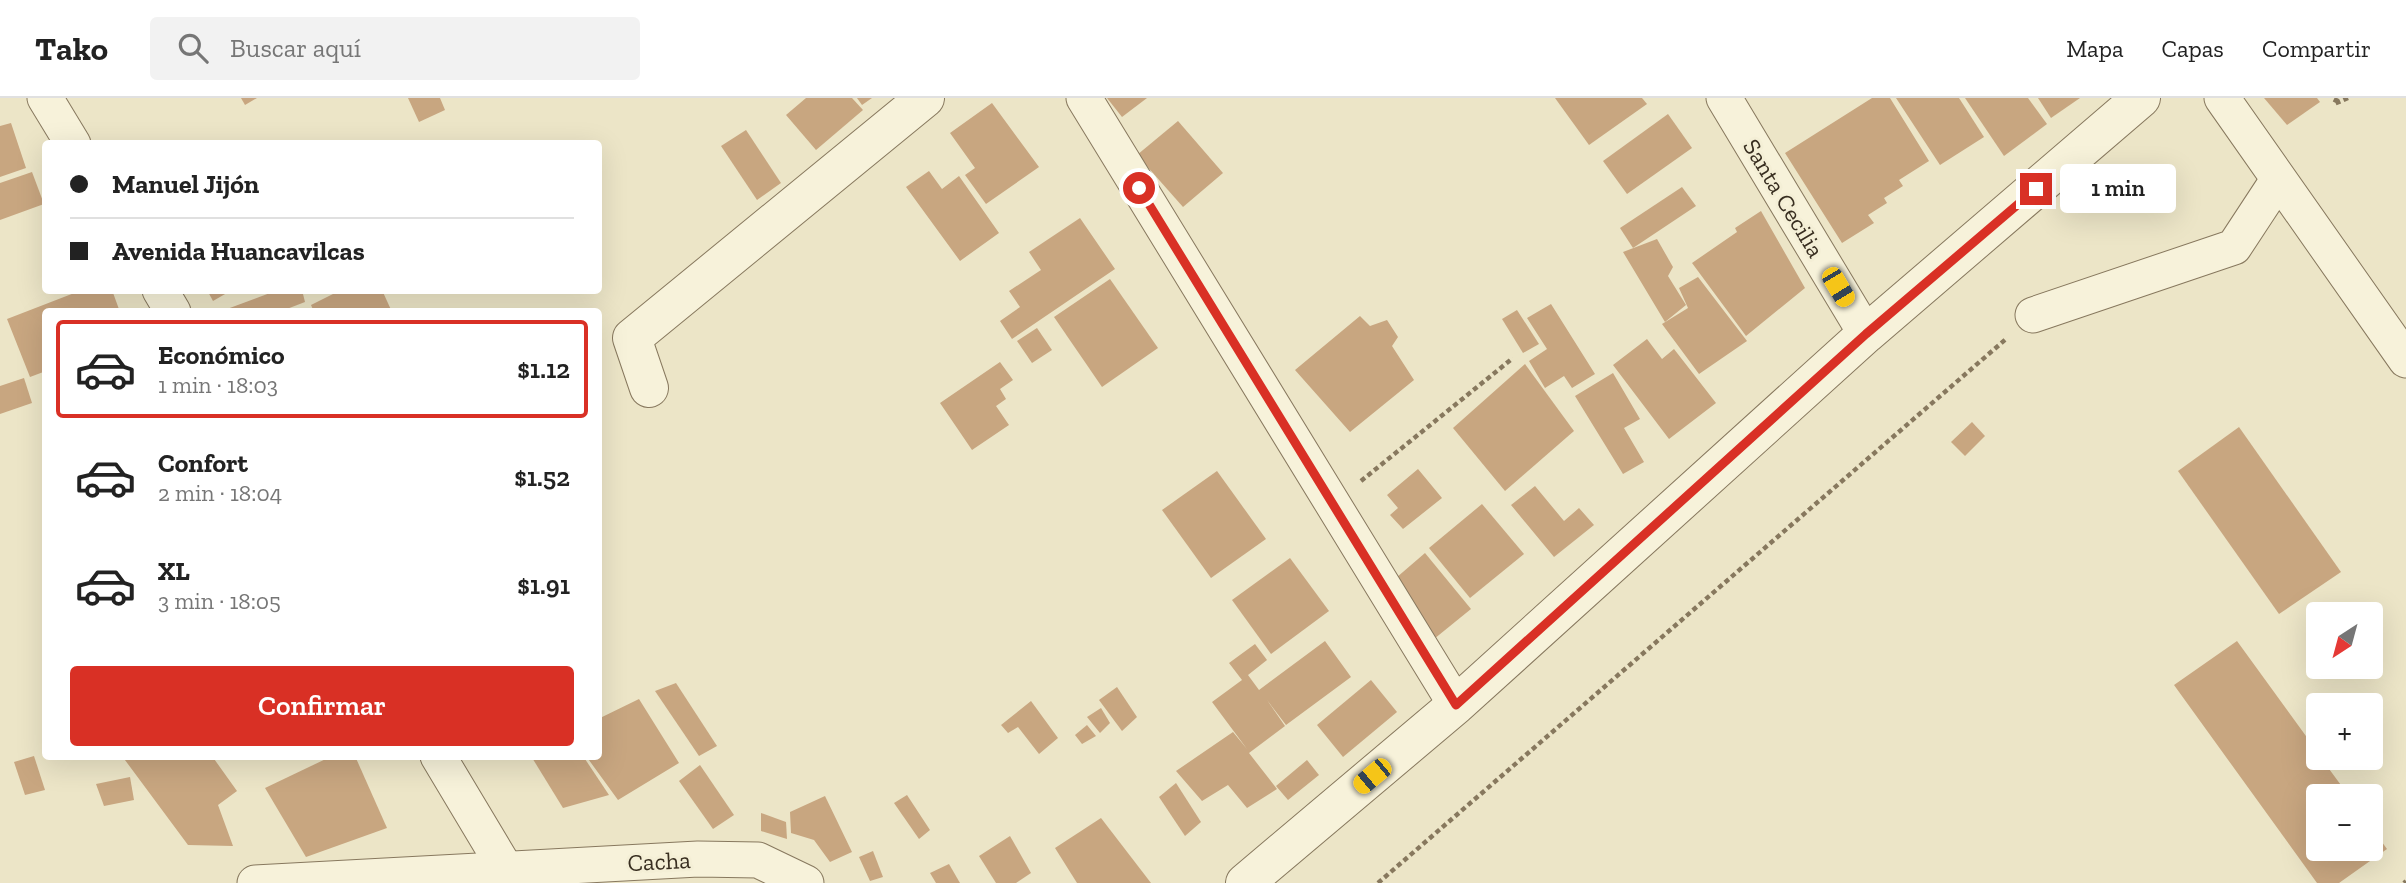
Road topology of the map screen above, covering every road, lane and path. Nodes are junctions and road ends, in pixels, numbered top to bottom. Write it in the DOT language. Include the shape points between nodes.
graph roads {
  1 [pos="45,98"];
  2 [pos="925,98"];
  3 [pos="1084,98"];
  4 [pos="1724,98"];
  5 [pos="2141,98"];
  6 [pos="2221,98"];
  7 [pos="2337,98"];
  8 [pos="2348,98"];
  9 [pos="71,140"];
  10 [pos="2278,180"];
  11 [pos="2033,315"];
  12 [pos="1866,334"];
  13 [pos="1513,358"];
  14 [pos="2406,360"];
  15 [pos="649,388"];
  16 [pos="1333,504"];
  17 [pos="1456,705"];
  18 [pos="440,760"];
  19 [pos="505,868"];
  20 [pos="255,883"];
  21 [pos="806,883"];
  22 [pos="1245,883"];
  23 [pos="1378,883"];
  1 -- 9 [label="street"];
  2 -- 15 [label="street" via="632,338"];
  3 -- 16 [label="street"];
  4 -- 12 [label="street, Santa Cecilia"];
  5 -- 12 [label="street"];
  6 -- 10 [label="street"];
  7 -- 8 [label="path" via="2334,104"];
  10 -- 11 [label="street" via="2234,247"];
  10 -- 14 [label="street"];
  11 -- 23 [label="path"];
  12 -- 17 [label="street"];
  13 -- 16 [label="path"];
  16 -- 17 [label="street"];
  17 -- 22 [label="street"];
  18 -- 19 [label="street"];
  19 -- 20 [label="street, Cacha"];
  19 -- 21 [label="street, Cacha" via="758,860"];
}
